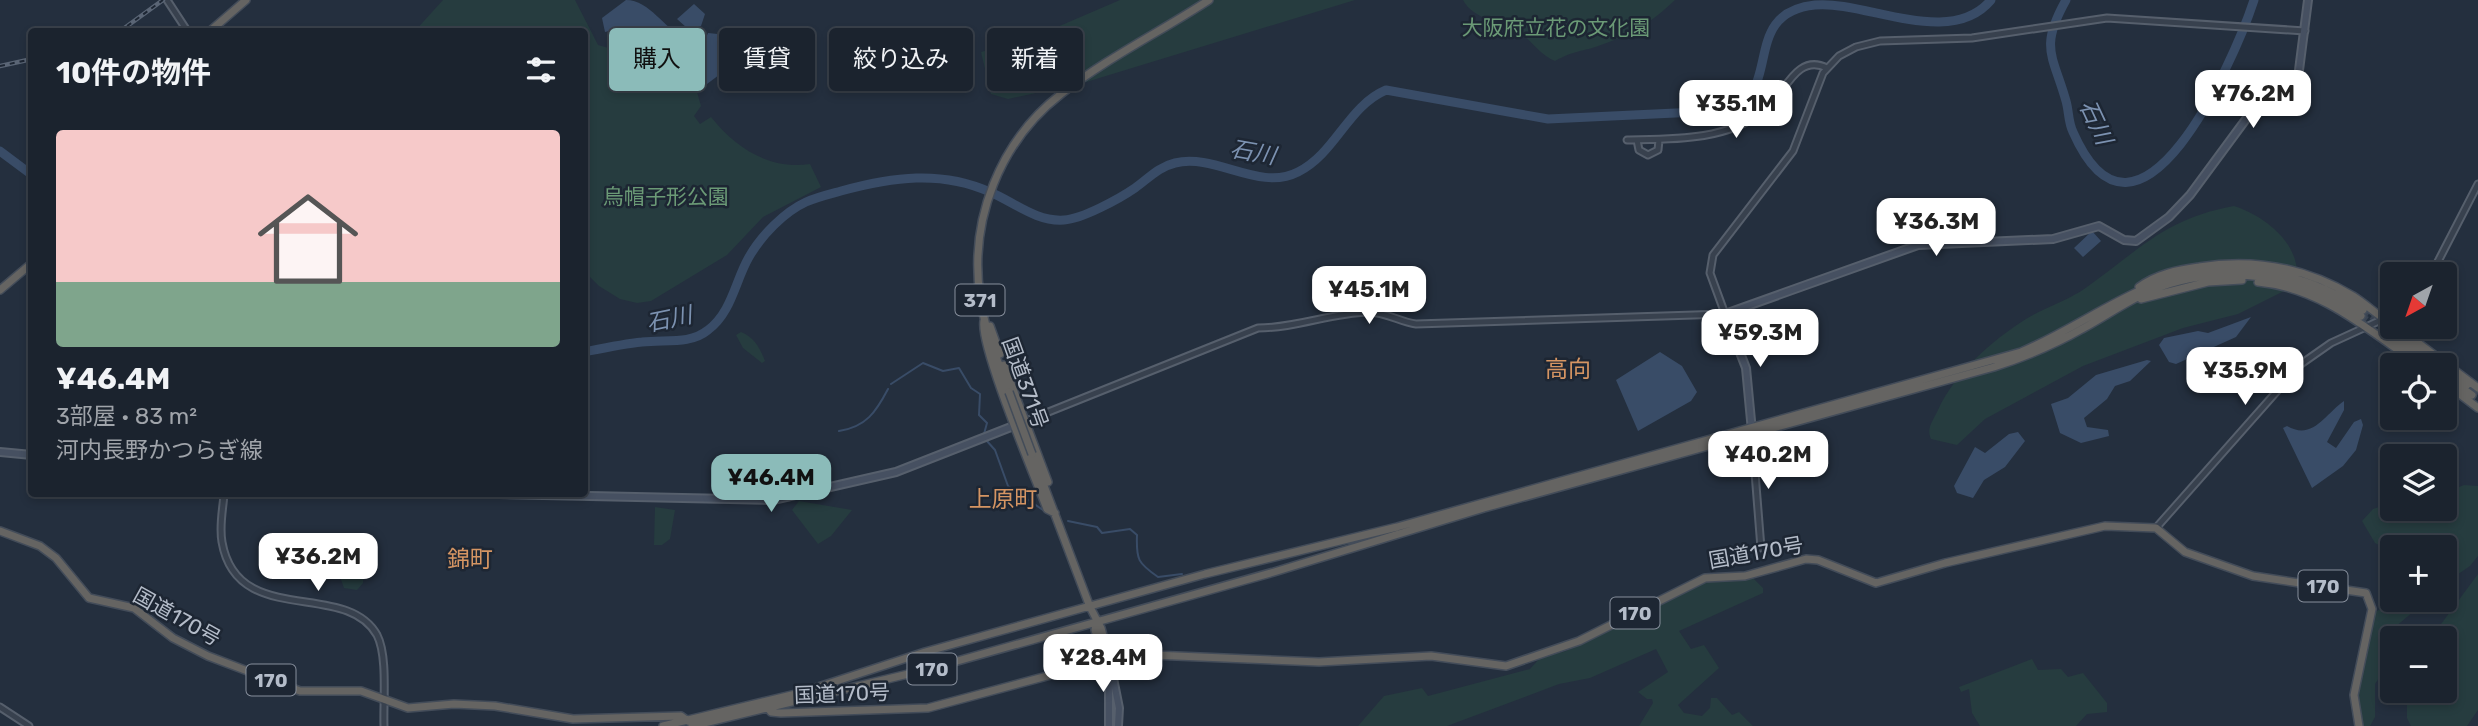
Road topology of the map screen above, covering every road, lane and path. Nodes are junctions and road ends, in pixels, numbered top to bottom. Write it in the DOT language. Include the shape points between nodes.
graph roads {
  1 [pos="167,0"];
  2 [pos="246,0"];
  3 [pos="1209,0"];
  4 [pos="2308,0"];
  5 [pos="185,28"];
  6 [pos="214,28"];
  7 [pos="2305,31"];
  8 [pos="1827,68"];
  9 [pos="1627,140"];
  10 [pos="1637,140"];
  11 [pos="1659,140"];
  12 [pos="2478,184"];
  13 [pos="2438,262"];
  14 [pos="28,266"];
  15 [pos="0,290"];
  16 [pos="2125,300"];
  17 [pos="2362,313"];
  18 [pos="1725,314"];
  19 [pos="2380,316"];
  20 [pos="984,318"];
  21 [pos="2380,321"];
  22 [pos="2367,327"];
  23 [pos="2404,340"];
  24 [pos="2406,340"];
  25 [pos="2406,340"];
  26 [pos="2403,353"];
  27 [pos="2417,353"];
  28 [pos="2423,353"];
  29 [pos="2457,378"];
  30 [pos="2457,382"];
  31 [pos="2457,392"];
  32 [pos="2475,392"];
  33 [pos="2478,408"];
  34 [pos="1026,421"];
  35 [pos="1016,425"];
  36 [pos="1752,431"];
  37 [pos="0,452"];
  38 [pos="28,455"];
  39 [pos="588,496"];
  40 [pos="224,497"];
  41 [pos="1055,513"];
  42 [pos="2156,528"];
  43 [pos="0,531"];
  44 [pos="1761,548"];
  45 [pos="1090,607"];
  46 [pos="1096,623"];
  47 [pos="1106,659"];
  48 [pos="383,698"];
  49 [pos="765,705"];
  50 [pos="0,707"];
  51 [pos="582,722"];
  52 [pos="690,723"];
  53 [pos="29,726"];
  54 [pos="384,726"];
  55 [pos="663,726"];
  56 [pos="1109,726"];
  57 [pos="1118,726"];
  58 [pos="2359,726"];
  1 -- 5 [label="street"];
  2 -- 6 [label="highway"];
  3 -- 20 [label="highway, 国道371号 / 371" via="1103,64 1050,103 1015,141 986,204 977,259"];
  4 -- 7 [label="main road"];
  7 -- 8 [label="street" via="2107,18 1952,40 1867,43 1845,52"];
  7 -- 18 [label="main road" via="2301,71 2295,82 2252,111 2190,195 2136,241 2124,240 2099,226 2053,239 1918,245"];
  8 -- 11 [label="street" via="1815,64 1802,67 1773,104 1737,126 1705,136"];
  8 -- 18 [label="street" via="1793,152 1713,255 1710,273"];
  9 -- 10 [label="street"];
  10 -- 11 [label="street"];
  10 -- 11 [label="street" via="1639,150 1648,155 1658,150"];
  12 -- 13 [label="street"];
  14 -- 15 [label="highway"];
  16 -- 17 [label="highway, 国道170号 / 170" via="2179,281 2238,275 2302,285"];
  16 -- 19 [label="highway" via="2150,279 2176,270 2255,263 2325,282"];
  16 -- 22 [label="highway" via="2208,282 2251,281 2318,297"];
  16 -- 36 [label="highway, 国道170号 / 170" via="2082,329 2023,357"];
  18 -- 34 [label="street" via="1416,324 1367,312 1258,328"];
  18 -- 36 [label="main road" via="1746,368"];
  20 -- 34 [label="highway"];
  20 -- 35 [label="highway" via="984,340"];
  20 -- 41 [label="highway, 国道371号 / 371, bridge"];
  21 -- 22 [label="street"];
  22 -- 26 [label="highway"];
  22 -- 42 [label="street" via="2331,343 2292,372"];
  23 -- 27 [label="highway"];
  24 -- 28 [label="highway"];
  25 -- 32 [label="highway"];
  29 -- 32 [label="highway"];
  30 -- 32 [label="highway"];
  31 -- 33 [label="highway"];
  34 -- 35 [label="main road"];
  34 -- 41 [label="highway"];
  35 -- 39 [label="main road" via="897,472 774,500"];
  35 -- 41 [label="highway" via="1047,509"];
  36 -- 44 [label="street"];
  36 -- 45 [label="highway, 国道170号 / 170"];
  36 -- 46 [label="highway, 国道170号 / 170"];
  37 -- 38 [label="main road"];
  40 -- 48 [label="street" via="221,540 233,570 265,594 346,612 368,624 381,651"];
  41 -- 45 [label="highway, 国道371号 / 371"];
  42 -- 47 [label="highway, 国道170号 / 170" via="2097,527 1876,583 1806,559 1745,576 1705,578 1580,641 1506,666 1432,656 1319,662 1149,653"];
  42 -- 58 [label="highway, 170" via="2185,552 2226,568 2260,578 2366,593 2372,609 2354,695"];
  43 -- 48 [label="highway, 国道170号 / 170" via="40,546 56,558 89,598 134,608 173,638 208,656 300,691 352,690"];
  45 -- 46 [label="highway, 国道371号 / 371"];
  45 -- 49 [label="highway, 国道170号 / 170" via="925,652"];
  46 -- 47 [label="highway, 国道371号 / 371" via="1094,630"];
  46 -- 49 [label="highway, 国道170号 / 170" via="921,671"];
  47 -- 49 [label="highway, 国道170号 / 170" via="928,708 780,713"];
  47 -- 56 [label="main road"];
  47 -- 57 [label="main road" via="1119,708"];
  48 -- 51 [label="highway, 国道170号 / 170" via="408,708 495,706"];
  48 -- 54 [label="street"];
  49 -- 52 [label="highway, 国道170号 / 170"];
  50 -- 53 [label="street"];
  51 -- 52 [label="highway, 国道170号 / 170" via="681,716"];
  52 -- 55 [label="highway, 国道170号 / 170"];
}
